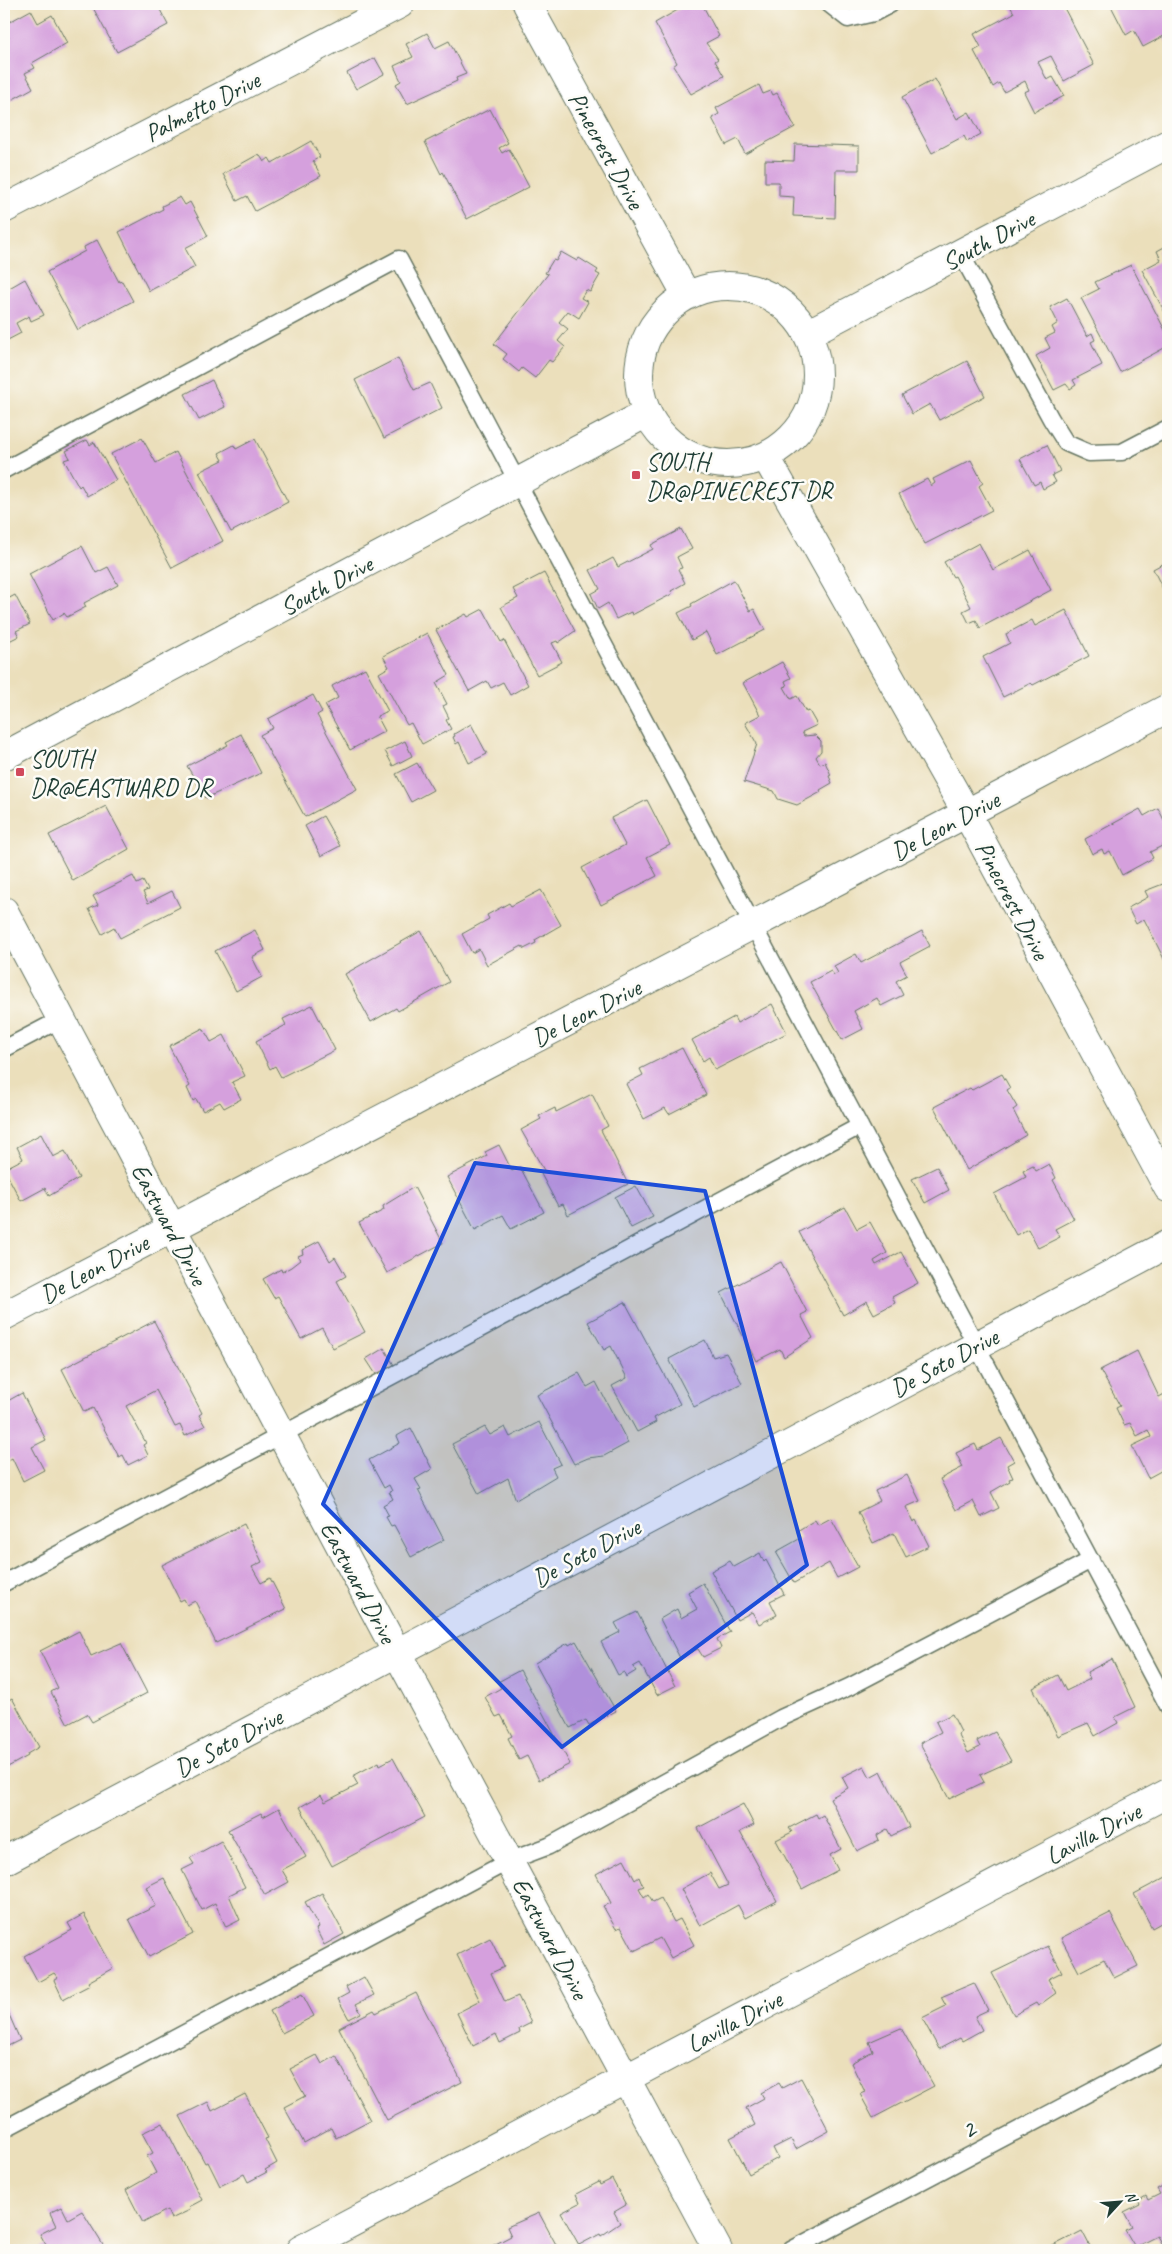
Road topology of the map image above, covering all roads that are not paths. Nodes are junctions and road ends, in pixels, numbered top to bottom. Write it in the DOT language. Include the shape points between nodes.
graph roads {
  1 [pos="400,4"];
  2 [pos="527,4"];
  3 [pos="829,4"];
  4 [pos="891,4"];
  5 [pos="1168,144"];
  6 [pos="4,209"];
  7 [pos="961,254"];
  8 [pos="686,296"];
  9 [pos="807,334"];
  10 [pos="647,413"];
  11 [pos="1168,428"];
  12 [pos="766,457"];
  13 [pos="4,470"];
  14 [pos="518,482"];
  15 [pos="1168,708"];
  16 [pos="4,756"];
  17 [pos="967,814"];
  18 [pos="4,911"];
  19 [pos="754,925"];
  20 [pos="61,1019"];
  21 [pos="4,1049"];
  22 [pos="860,1126"];
  23 [pos="1168,1188"];
  24 [pos="172,1227"];
  25 [pos="1168,1244"];
  26 [pos="4,1316"];
  27 [pos="978,1344"];
  28 [pos="281,1435"];
  29 [pos="1091,1560"];
  30 [pos="4,1583"];
  31 [pos="396,1653"];
  32 [pos="1168,1706"];
  33 [pos="1168,1793"];
  34 [pos="4,1861"];
  35 [pos="509,1861"];
  36 [pos="1168,2051"];
  37 [pos="626,2078"];
  38 [pos="4,2128"];
  39 [pos="300,2250"];
  40 [pos="718,2250"];
  41 [pos="791,2250"];
  1 -- 6 [label="street, Palmetto Drive"];
  2 -- 8 [label="street, Pinecrest Drive"];
  3 -- 4 [label="lane" via="848,19 874,13"];
  5 -- 7 [label="street, South Drive"];
  7 -- 9 [label="street, South Drive"];
  7 -- 11 [label="lane" via="1066,443 1090,453 1122,452"];
  8 -- 9 [label="street" via="713,287 741,287 768,295 790,311"];
  8 -- 10 [label="street" via="665,312 649,334 643,351 640,387"];
  9 -- 12 [label="street" via="816,361 816,390 808,417 790,440"];
  10 -- 12 [label="street" via="663,436 685,454 711,464 740,464"];
  10 -- 14 [label="street, South Drive"];
  12 -- 17 [label="street, Pinecrest Drive"];
  13 -- 14 [label="lane" via="400,259"];
  14 -- 16 [label="street, South Drive"];
  14 -- 19 [label="lane"];
  15 -- 17 [label="street, De Leon Drive"];
  17 -- 19 [label="street, De Leon Drive"];
  17 -- 23 [label="street, Pinecrest Drive"];
  18 -- 20 [label="street, Eastward Drive"];
  19 -- 22 [label="lane"];
  19 -- 24 [label="street, De Leon Drive"];
  20 -- 21 [label="lane"];
  20 -- 24 [label="street, Eastward Drive"];
  22 -- 27 [label="lane"];
  22 -- 28 [label="lane"];
  24 -- 26 [label="street, De Leon Drive"];
  24 -- 28 [label="street, Eastward Drive"];
  25 -- 27 [label="street, De Soto Drive"];
  27 -- 29 [label="lane"];
  27 -- 31 [label="street, De Soto Drive"];
  28 -- 30 [label="lane"];
  28 -- 31 [label="street, Eastward Drive"];
  29 -- 32 [label="lane"];
  29 -- 35 [label="lane" via="781,1718 549,1846"];
  31 -- 34 [label="street, De Soto Drive"];
  31 -- 35 [label="street, Eastward Drive"];
  33 -- 37 [label="street, Lavilla Drive"];
  35 -- 37 [label="street, Eastward Drive"];
  35 -- 38 [label="lane"];
  36 -- 41 [label="lane, 2"];
  37 -- 39 [label="street, Lavilla Drive"];
  37 -- 40 [label="street, Eastward Drive"];
}
